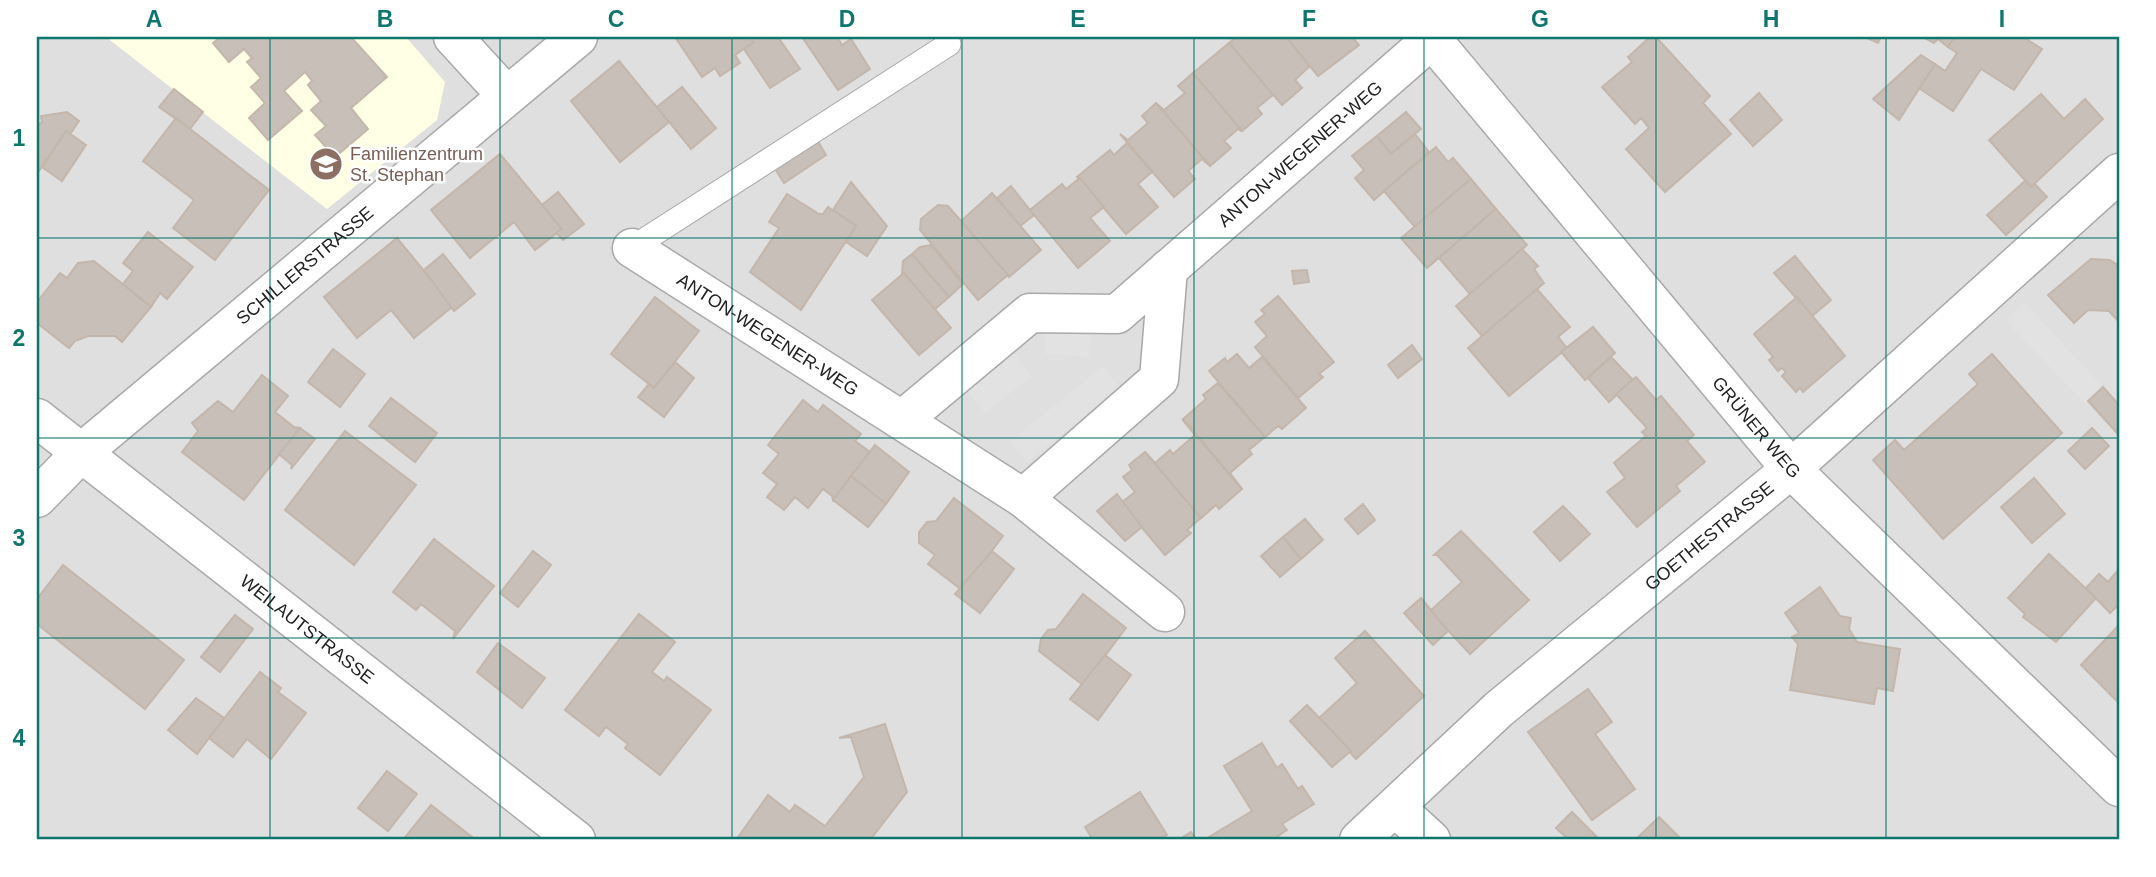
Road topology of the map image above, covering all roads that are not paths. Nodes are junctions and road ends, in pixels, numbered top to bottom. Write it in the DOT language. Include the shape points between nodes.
graph roads {
  1 [pos="453,37"];
  2 [pos="578,37"];
  3 [pos="1431,38"];
  4 [pos="948,44"];
  5 [pos="506,95"];
  6 [pos="2119,173"];
  7 [pos="632,248"];
  8 [pos="1168,269"];
  9 [pos="37,418"];
  10 [pos="902,420"];
  11 [pos="81,453"];
  12 [pos="1791,469"];
  13 [pos="37,498"];
  14 [pos="1023,498"];
  15 [pos="1165,612"];
  16 [pos="2119,787"];
  17 [pos="1396,808"];
  18 [pos="576,840"];
  19 [pos="1359,840"];
  20 [pos="1431,840"];
  1 -- 5 [label="street"];
  2 -- 5 [label="street, SCHILLERSTRASSE"];
  3 -- 8 [label="street, ANTON-WEGENER-WEG"];
  3 -- 12 [label="street, GRÜNER WEG"];
  4 -- 7 [label="lane"];
  5 -- 11 [label="street, SCHILLERSTRASSE"];
  6 -- 12 [label="street, GOETHESTRASSE"];
  7 -- 10 [label="street, ANTON-WEGENER-WEG"];
  8 -- 10 [label="street, ANTON-WEGENER-WEG" via="1117,314 1030,313"];
  8 -- 14 [label="street" via="1159,379"];
  9 -- 11 [label="street, WEILAUTSTRASSE"];
  10 -- 14 [label="street, ANTON-WEGENER-WEG"];
  11 -- 13 [label="street, SCHILLERSTRASSE"];
  11 -- 18 [label="street, WEILAUTSTRASSE"];
  12 -- 16 [label="street, GRÜNER WEG"];
  12 -- 17 [label="street, GOETHESTRASSE" via="1499,709"];
  14 -- 15 [label="street, ANTON-WEGENER-WEG"];
  17 -- 19 [label="street, GOETHESTRASSE"];
  17 -- 20 [label="street"];
}
